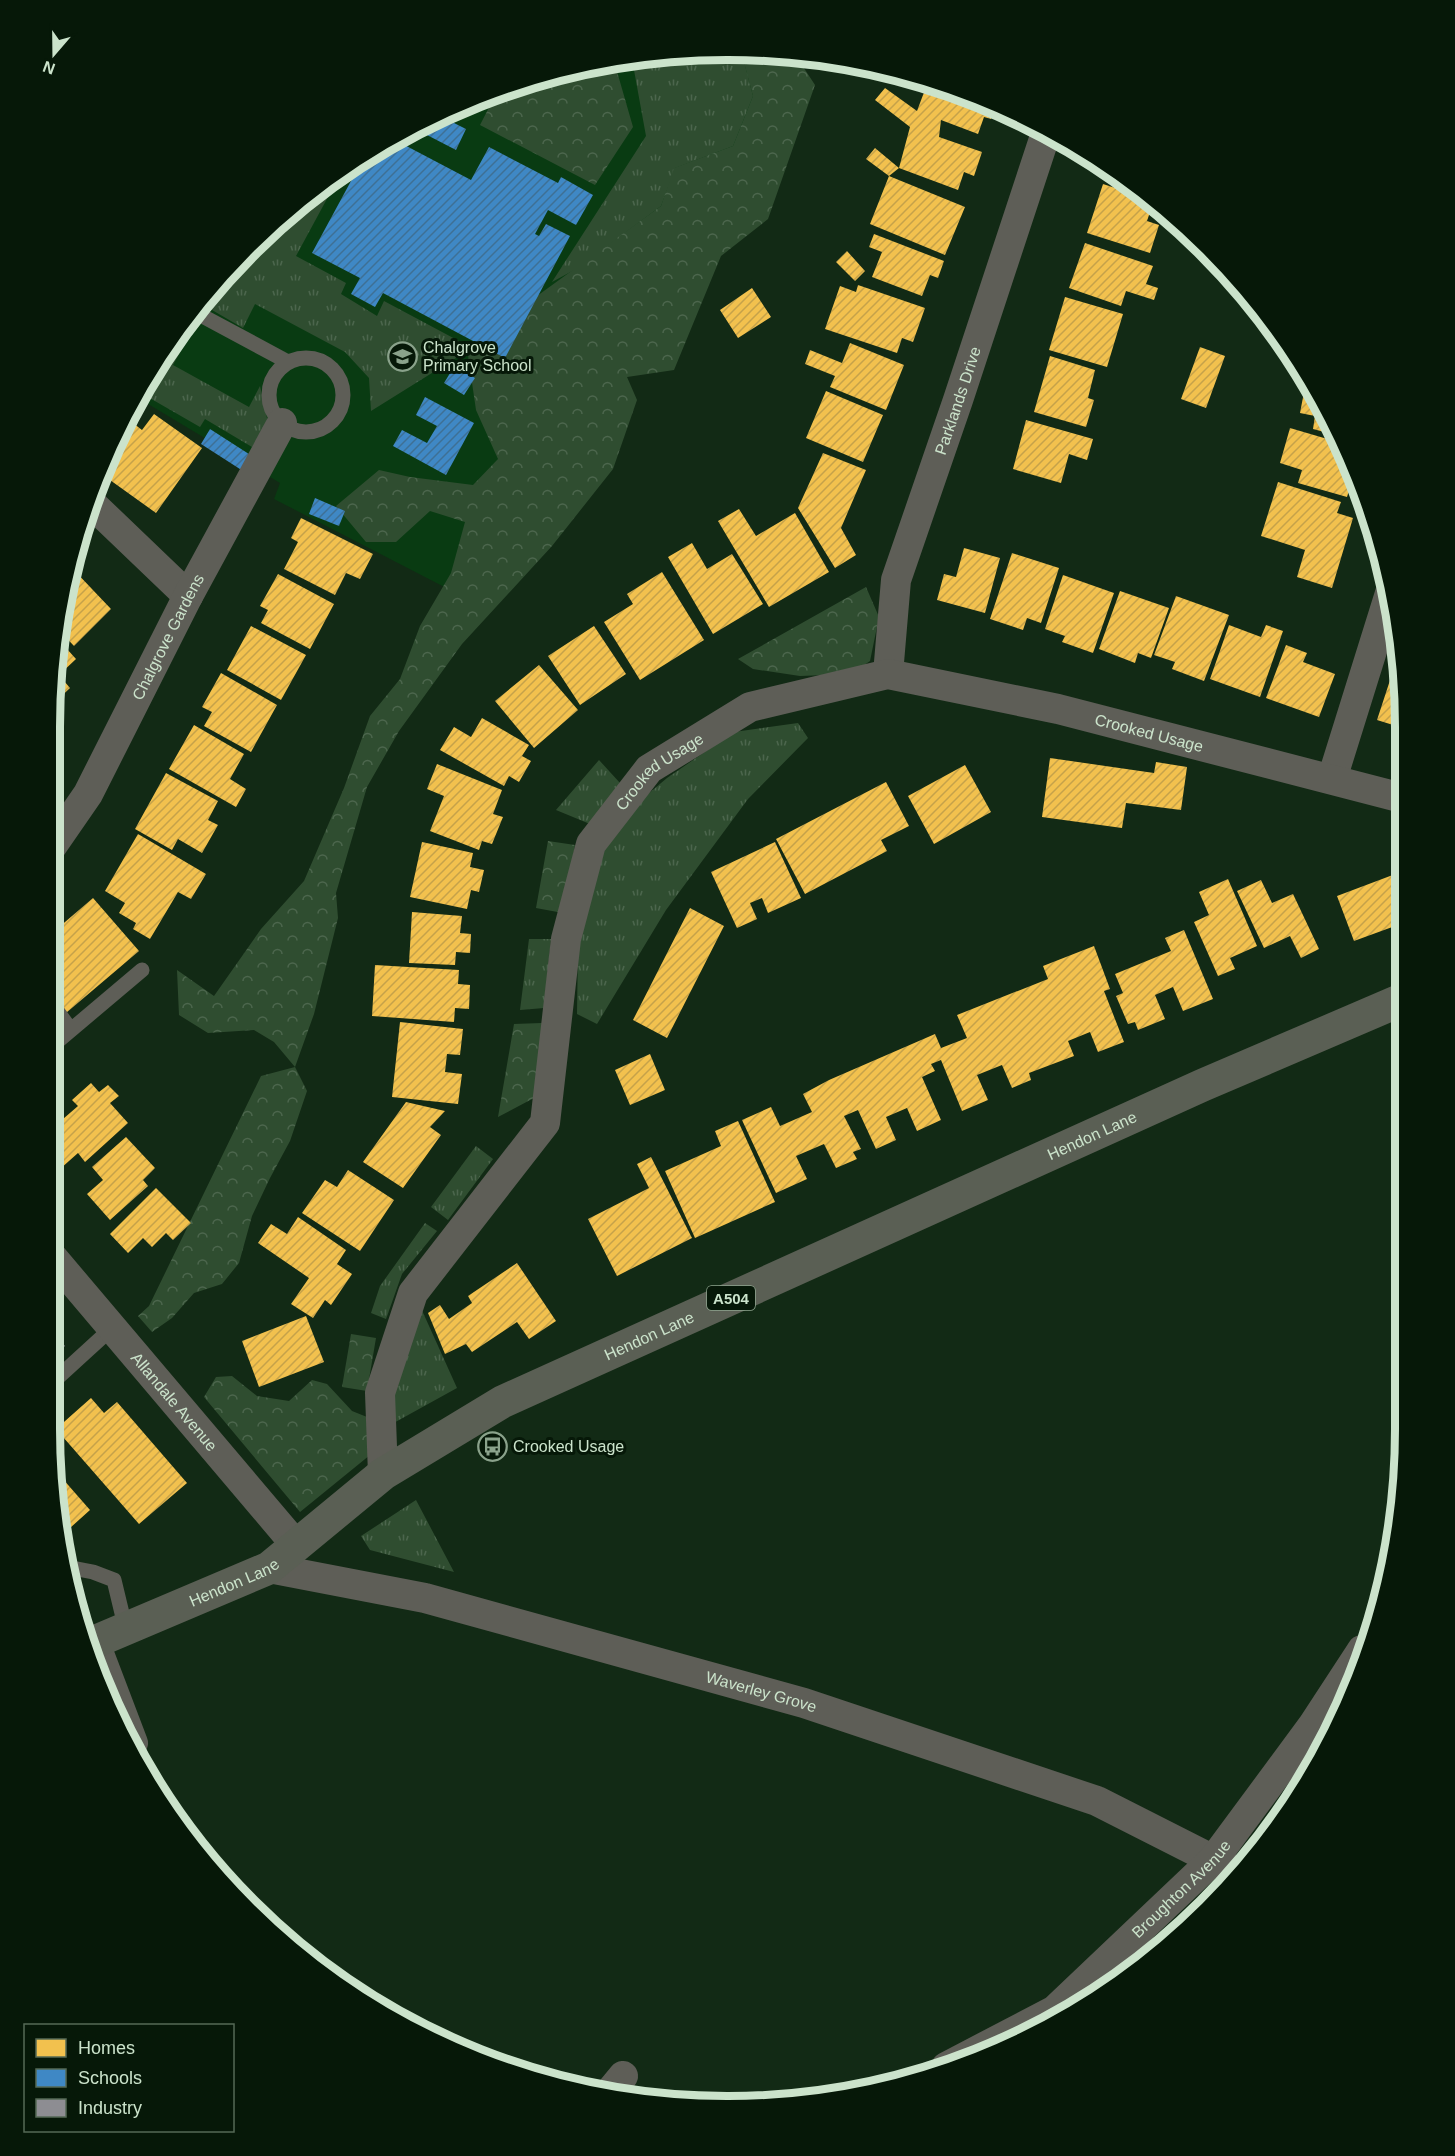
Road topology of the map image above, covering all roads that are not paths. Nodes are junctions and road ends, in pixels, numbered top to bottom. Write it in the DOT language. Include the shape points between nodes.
graph roads {
  1 [pos="1044,140"];
  2 [pos="201,317"];
  3 [pos="288,362"];
  4 [pos="282,423"];
  5 [pos="97,509"];
  6 [pos="188,596"];
  7 [pos="1384,611"];
  8 [pos="888,674"];
  9 [pos="1332,779"];
  10 [pos="1395,796"];
  11 [pos="60,835"];
  12 [pos="142,970"];
  13 [pos="1395,1003"];
  14 [pos="60,1015"];
  15 [pos="71,1030"];
  16 [pos="60,1039"];
  17 [pos="60,1266"];
  18 [pos="112,1328"];
  19 [pos="60,1376"];
  20 [pos="383,1474"];
  21 [pos="296,1545"];
  22 [pos="269,1568"];
  23 [pos="75,1569"];
  24 [pos="126,1630"];
  25 [pos="95,1643"];
  26 [pos="1350,1668"];
  27 [pos="1226,1865"];
  28 [pos="1019,2029"];
  1 -- 8 [label="street, Parklands Drive" via="896,580"];
  2 -- 3 [label="lane"];
  3 -- 4 [label="lane" via="271,381 269,394 271,407"];
  3 -- 4 [label="lane" via="311,358 325,362 335,371 344,396 338,414 319,430 306,432"];
  4 -- 6 [label="street, Chalgrove Gardens"];
  5 -- 6 [label="street"];
  6 -- 11 [label="street, Chalgrove Gardens" via="88,794"];
  7 -- 9 [label="street"];
  8 -- 9 [label="street, Crooked Usage" via="1058,709"];
  8 -- 20 [label="street, Crooked Usage" via="750,707 649,769 591,844 566,939 545,1123 413,1293 380,1393"];
  9 -- 10 [label="street, Crooked Usage"];
  12 -- 15 [label="lane"];
  13 -- 20 [label="main road, Hendon Lane / A504" via="1203,1085 501,1402"];
  14 -- 15 [label="lane"];
  15 -- 16 [label="lane"];
  17 -- 18 [label="street, Allandale Avenue"];
  18 -- 19 [label="lane"];
  18 -- 21 [label="street, Allandale Avenue"];
  20 -- 21 [label="main road, Hendon Lane / A504"];
  21 -- 22 [label="main road, Hendon Lane / A504"];
  22 -- 24 [label="main road, Hendon Lane / A504"];
  22 -- 27 [label="street, Waverley Grove" via="425,1598 804,1703 1097,1801"];
  23 -- 24 [label="lane" via="114,1580"];
  24 -- 25 [label="main road, Hendon Lane / A504"];
  26 -- 27 [label="street, Broughton Avenue"];
  27 -- 28 [label="street, Broughton Avenue" via="1055,2010"];
}
